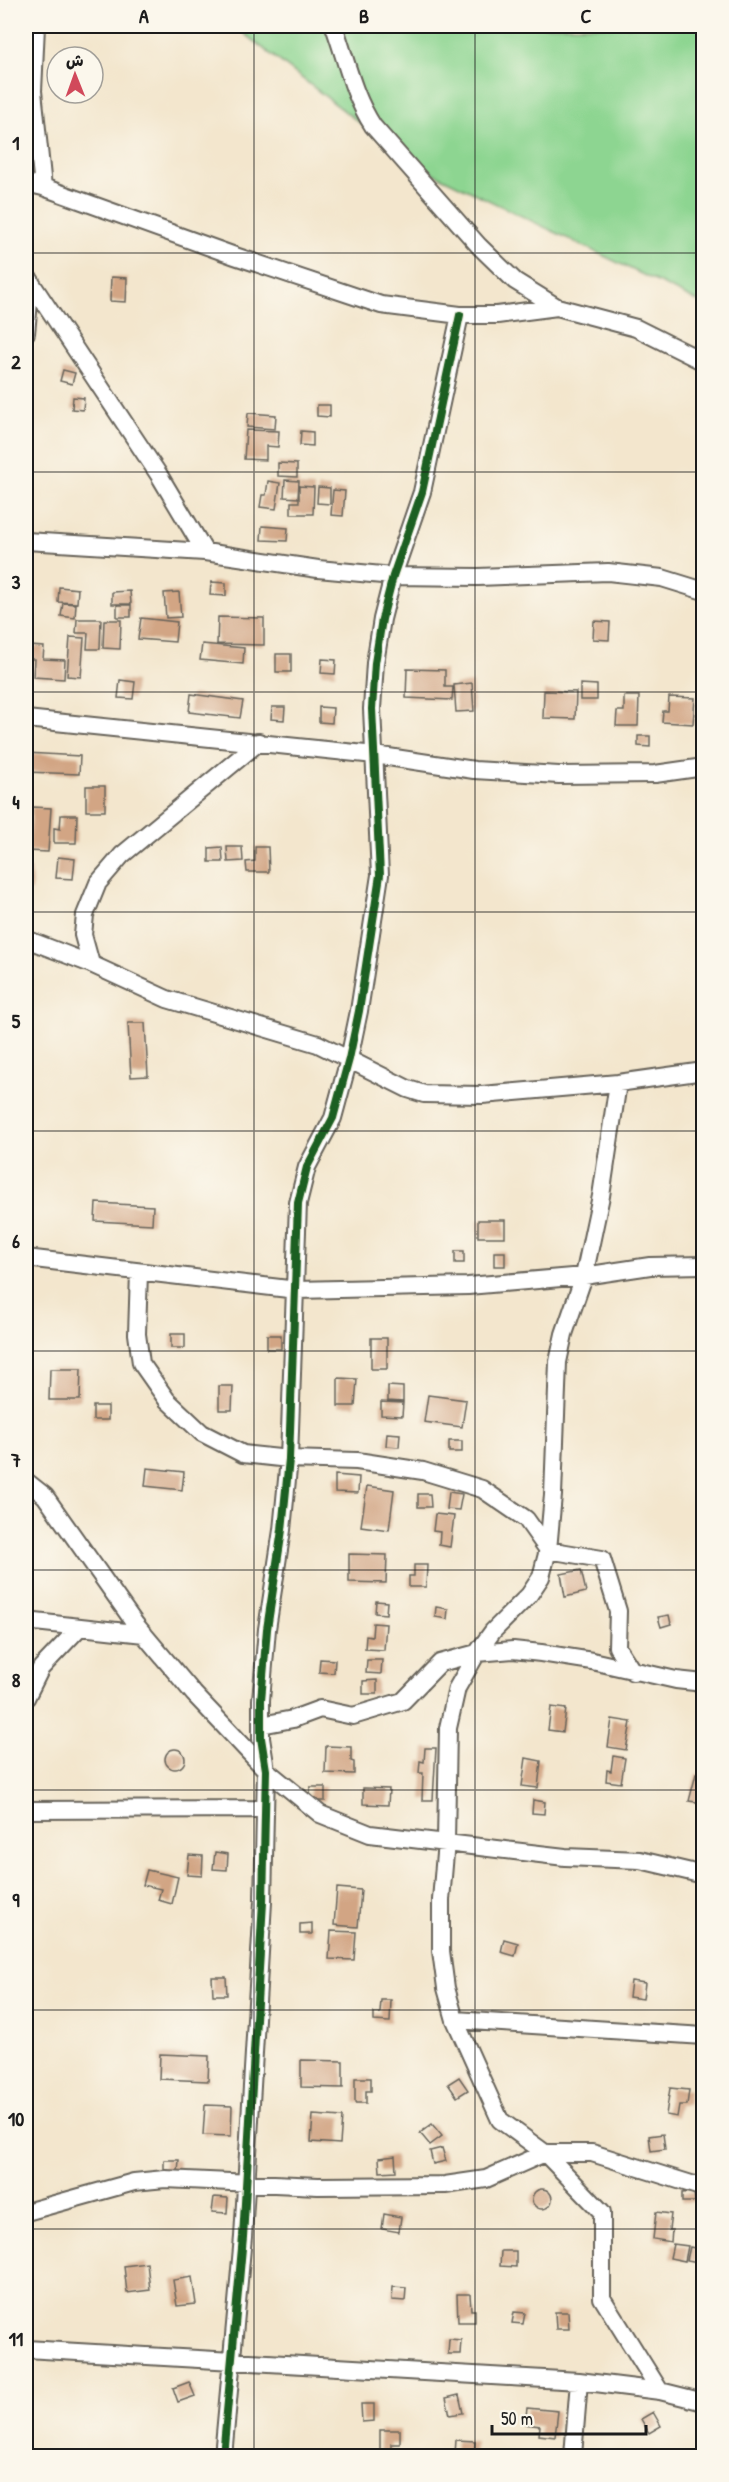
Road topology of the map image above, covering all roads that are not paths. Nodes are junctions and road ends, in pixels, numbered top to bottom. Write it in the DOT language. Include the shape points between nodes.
graph roads {
  1 [pos="36,26"];
  2 [pos="334,26"];
  3 [pos="26,183"];
  4 [pos="43,187"];
  5 [pos="28,278"];
  6 [pos="557,307"];
  7 [pos="460,315"];
  8 [pos="26,333"];
  9 [pos="704,362"];
  10 [pos="26,541"];
  11 [pos="205,552"];
  12 [pos="393,576"];
  13 [pos="704,591"];
  14 [pos="26,720"];
  15 [pos="259,742"];
  16 [pos="375,755"];
  17 [pos="704,767"];
  18 [pos="26,939"];
  19 [pos="91,964"];
  20 [pos="349,1059"];
  21 [pos="704,1071"];
  22 [pos="618,1083"];
  23 [pos="26,1258"];
  24 [pos="704,1265"];
  25 [pos="139,1272"];
  26 [pos="584,1276"];
  27 [pos="297,1290"];
  28 [pos="290,1460"];
  29 [pos="26,1481"];
  30 [pos="548,1550"];
  31 [pos="26,1621"];
  32 [pos="79,1628"];
  33 [pos="144,1634"];
  34 [pos="477,1653"];
  35 [pos="633,1672"];
  36 [pos="704,1683"];
  37 [pos="26,1698"];
  38 [pos="261,1725"];
  39 [pos="266,1770"];
  40 [pos="265,1809"];
  41 [pos="26,1810"];
  42 [pos="446,1842"];
  43 [pos="704,1875"];
  44 [pos="455,2020"];
  45 [pos="704,2036"];
  46 [pos="545,2153"];
  47 [pos="246,2182"];
  48 [pos="704,2188"];
  49 [pos="26,2212"];
  50 [pos="26,2349"];
  51 [pos="231,2362"];
  52 [pos="579,2381"];
  53 [pos="660,2391"];
  54 [pos="704,2402"];
  55 [pos="223,2457"];
  56 [pos="573,2457"];
  1 -- 4 [label="street" via="33,91"];
  2 -- 6 [label="street" via="348,76 373,126 479,246 515,281"];
  3 -- 4 [label="street"];
  4 -- 7 [label="street" via="381,304"];
  5 -- 8 [label="street"];
  5 -- 11 [label="street" via="159,475"];
  6 -- 7 [label="street" via="497,315"];
  6 -- 9 [label="street" via="636,328"];
  7 -- 12 [label="street" via="422,492"];
  10 -- 11 [label="street"];
  11 -- 12 [label="street"];
  12 -- 13 [label="street" via="608,572 662,578"];
  12 -- 16 [label="street" via="375,663"];
  14 -- 15 [label="street"];
  15 -- 16 [label="street"];
  15 -- 19 [label="street" via="122,855 98,883 85,915 83,935"];
  16 -- 17 [label="street" via="474,770 559,775 655,774"];
  16 -- 20 [label="street" via="380,875"];
  18 -- 19 [label="street"];
  19 -- 20 [label="street" via="167,999 296,1037"];
  20 -- 22 [label="street" via="424,1094 482,1095"];
  20 -- 27 [label="street" via="333,1118 307,1167 298,1203"];
  21 -- 22 [label="street"];
  22 -- 26 [label="street"];
  23 -- 25 [label="street"];
  24 -- 26 [label="street" via="650,1266"];
  25 -- 27 [label="street"];
  25 -- 28 [label="street" via="137,1334 141,1364 167,1400 202,1433 243,1455"];
  26 -- 27 [label="street" via="468,1287"];
  26 -- 30 [label="street" via="558,1362"];
  27 -- 28 [label="street"];
  28 -- 30 [label="street" via="357,1461 423,1472 482,1489 526,1520"];
  28 -- 38 [label="street" via="267,1629"];
  29 -- 33 [label="street" via="45,1496"];
  30 -- 34 [label="street" via="541,1577 529,1595"];
  30 -- 35 [label="street" via="602,1559 618,1611 617,1647"];
  31 -- 32 [label="street"];
  32 -- 33 [label="street"];
  32 -- 37 [label="street" via="41,1668"];
  33 -- 39 [label="street"];
  34 -- 35 [label="street" via="541,1653"];
  34 -- 38 [label="street" via="440,1663 403,1701 353,1716 320,1709"];
  34 -- 42 [label="street" via="457,1688 448,1728"];
  35 -- 36 [label="street"];
  38 -- 39 [label="street"];
  39 -- 40 [label="street"];
  39 -- 42 [label="street" via="320,1814 370,1834"];
  40 -- 41 [label="street"];
  40 -- 47 [label="street" via="264,1902"];
  42 -- 43 [label="street" via="565,1857 640,1860"];
  42 -- 44 [label="street" via="441,1951"];
  44 -- 45 [label="street"];
  44 -- 46 [label="street" via="500,2120"];
  46 -- 47 [label="street" via="486,2179 445,2185 373,2187"];
  46 -- 48 [label="street" via="592,2153"];
  46 -- 53 [label="street" via="602,2212 602,2298"];
  47 -- 49 [label="street" via="134,2182"];
  47 -- 51 [label="street"];
  50 -- 51 [label="street"];
  51 -- 52 [label="street"];
  51 -- 55 [label="street"];
  52 -- 53 [label="street"];
  52 -- 56 [label="street"];
  53 -- 54 [label="street"];
}
